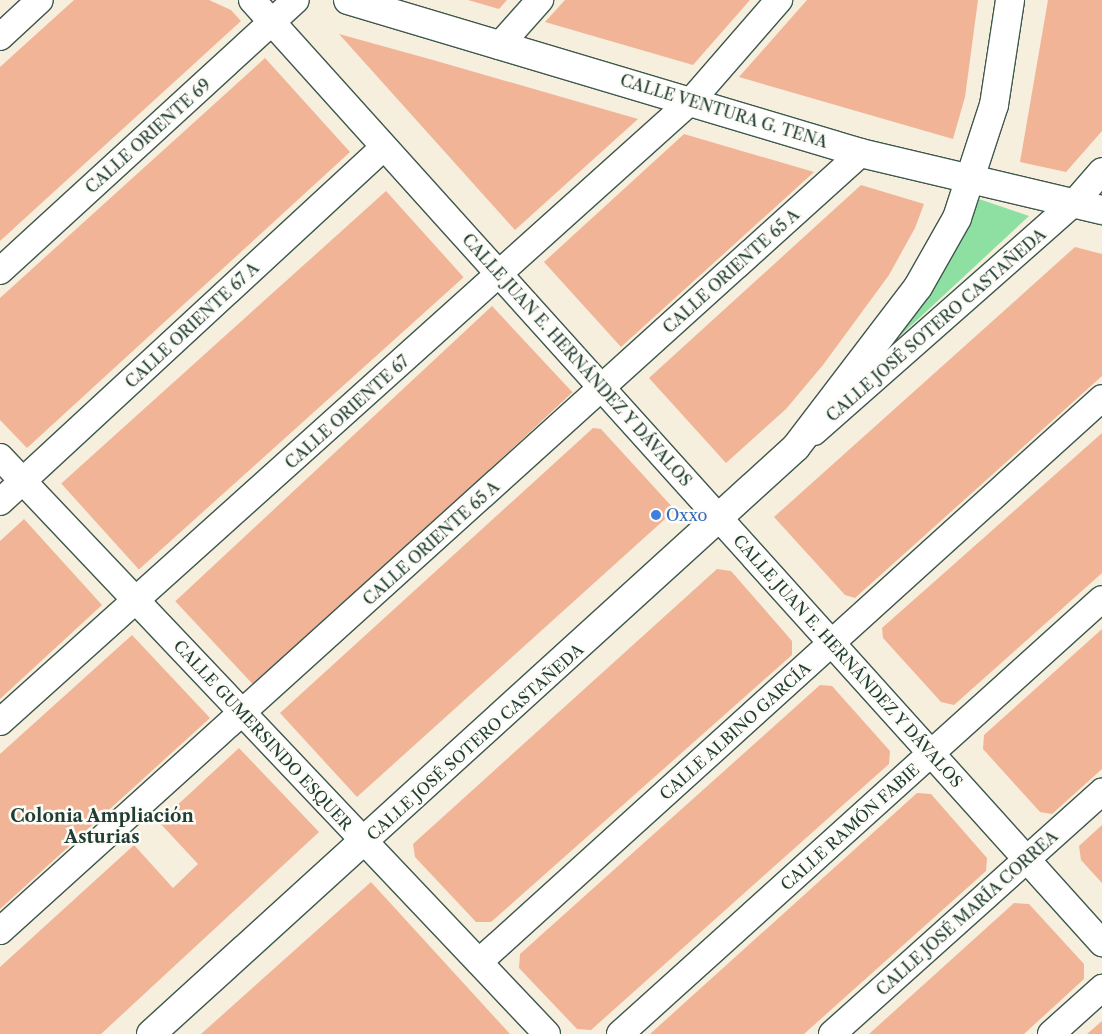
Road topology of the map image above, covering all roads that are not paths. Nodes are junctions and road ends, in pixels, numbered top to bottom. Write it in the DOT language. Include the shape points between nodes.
graph roads {
  1 [pos="40,0"];
  2 [pos="252,0"];
  3 [pos="296,0"];
  4 [pos="348,0"];
  5 [pos="540,0"];
  6 [pos="779,0"];
  7 [pos="1010,0"];
  8 [pos="272,22"];
  9 [pos="0,37"];
  10 [pos="499,46"];
  11 [pos="692,100"];
  12 [pos="384,147"];
  13 [pos="861,153"];
  14 [pos="1102,171"];
  15 [pos="971,182"];
  16 [pos="1075,202"];
  17 [pos="1102,210"];
  18 [pos="0,271"];
  19 [pos="500,275"];
  20 [pos="602,388"];
  21 [pos="1102,398"];
  22 [pos="796,447"];
  23 [pos="0,457"];
  24 [pos="23,481"];
  25 [pos="0,502"];
  26 [pos="719,518"];
  27 [pos="1102,599"];
  28 [pos="135,600"];
  29 [pos="832,643"];
  30 [pos="244,714"];
  31 [pos="0,722"];
  32 [pos="931,754"];
  33 [pos="1102,792"];
  34 [pos="365,842"];
  35 [pos="1027,860"];
  36 [pos="0,931"];
  37 [pos="1102,943"];
  38 [pos="479,962"];
  39 [pos="1102,988"];
  40 [pos="151,1034"];
  41 [pos="547,1034"];
  42 [pos="620,1034"];
  43 [pos="832,1034"];
  44 [pos="1051,1034"];
  1 -- 9 [label="street"];
  2 -- 8 [label="street, CALLE JUAN E. HERNÁNDEZ Y DÁVALOS"];
  3 -- 8 [label="street, CALLE ORIENTE 69"];
  4 -- 10 [label="street, CALLE VENTURA G. TENA"];
  5 -- 10 [label="street"];
  6 -- 11 [label="street, CALLE ORIENTE 67"];
  7 -- 15 [label="street, CALLE JOSÉ SOTERO CASTAÑEDA" via="994,105"];
  8 -- 12 [label="street, CALLE JUAN E. HERNÁNDEZ Y DÁVALOS"];
  8 -- 18 [label="street, CALLE ORIENTE 69"];
  10 -- 11 [label="street, CALLE VENTURA G. TENA"];
  11 -- 13 [label="street, CALLE VENTURA G. TENA"];
  11 -- 19 [label="street, CALLE ORIENTE 67"];
  12 -- 19 [label="street, CALLE JUAN E. HERNÁNDEZ Y DÁVALOS"];
  12 -- 24 [label="street, CALLE ORIENTE 67 A"];
  13 -- 15 [label="street, CALLE VENTURA G. TENA"];
  13 -- 20 [label="street, CALLE ORIENTE 65 A"];
  14 -- 16 [label="street, CALLE JOSÉ SOTERO CASTAÑEDA"];
  15 -- 16 [label="street, CALLE VENTURA G. TENA"];
  15 -- 22 [label="street, CALLE JOSÉ SOTERO CASTAÑEDA" via="918,287"];
  16 -- 17 [label="street, CALLE VENTURA G. TENA"];
  16 -- 22 [label="street, CALLE JOSÉ SOTERO CASTAÑEDA" via="873,384"];
  19 -- 20 [label="street, CALLE JUAN E. HERNÁNDEZ Y DÁVALOS"];
  19 -- 28 [label="street, CALLE ORIENTE 67"];
  20 -- 26 [label="street, CALLE JUAN E. HERNÁNDEZ Y DÁVALOS"];
  20 -- 30 [label="street, CALLE ORIENTE 65 A"];
  21 -- 29 [label="street, CALLE ALBINO GARCÍA"];
  22 -- 26 [label="street, CALLE JOSÉ SOTERO CASTAÑEDA"];
  23 -- 24 [label="street, CALLE GUMERSINDO ESQUER"];
  24 -- 25 [label="street, CALLE ORIENTE 67 A"];
  24 -- 28 [label="street, CALLE GUMERSINDO ESQUER"];
  26 -- 29 [label="street, CALLE JUAN E. HERNÁNDEZ Y DÁVALOS"];
  26 -- 34 [label="street, CALLE JOSÉ SOTERO CASTAÑEDA"];
  27 -- 32 [label="street, CALLE RAMÓN FABIE"];
  28 -- 30 [label="street, CALLE GUMERSINDO ESQUER"];
  28 -- 31 [label="street, CALLE ORIENTE 67"];
  29 -- 32 [label="street, CALLE JUAN E. HERNÁNDEZ Y DÁVALOS"];
  29 -- 38 [label="street, CALLE ALBINO GARCÍA"];
  30 -- 34 [label="street, CALLE GUMERSINDO ESQUER"];
  30 -- 36 [label="street, CALLE ORIENTE 65 A"];
  32 -- 35 [label="street, CALLE JUAN E. HERNÁNDEZ Y DÁVALOS"];
  32 -- 42 [label="street, CALLE RAMÓN FABIE"];
  33 -- 35 [label="street, CALLE JOSÉ MARÍA CORREA"];
  34 -- 38 [label="street, CALLE GUMERSINDO ESQUER"];
  34 -- 40 [label="street, CALLE JOSÉ SOTERO CASTAÑEDA"];
  35 -- 37 [label="street, CALLE JUAN E. HERNÁNDEZ Y DÁVALOS"];
  35 -- 43 [label="street, CALLE JOSÉ MARÍA CORREA"];
  38 -- 41 [label="street, CALLE GUMERSINDO ESQUER"];
  39 -- 44 [label="street"];
}
